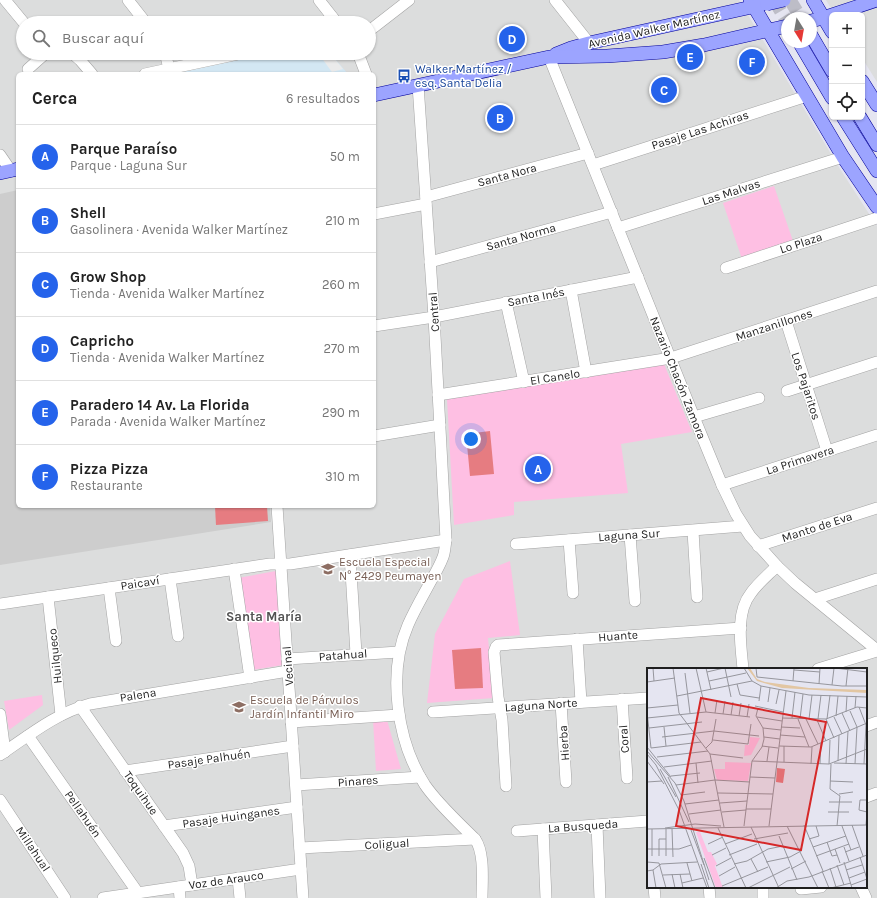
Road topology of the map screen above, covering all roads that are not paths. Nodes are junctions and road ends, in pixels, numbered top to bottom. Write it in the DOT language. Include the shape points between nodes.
graph roads {
  1 [pos="5,0"];
  2 [pos="320,0"];
  3 [pos="409,0"];
  4 [pos="555,0"];
  5 [pos="784,0"];
  6 [pos="813,0"];
  7 [pos="877,0"];
  8 [pos="132,1"];
  9 [pos="752,3"];
  10 [pos="815,12"];
  11 [pos="18,16"];
  12 [pos="142,16"];
  13 [pos="328,16"];
  14 [pos="817,20"];
  15 [pos="817,21"];
  16 [pos="376,26"];
  17 [pos="779,28"];
  18 [pos="829,30"];
  19 [pos="589,43"];
  20 [pos="817,45"];
  21 [pos="803,48"];
  22 [pos="549,57"];
  23 [pos="38,60"];
  24 [pos="80,60"];
  25 [pos="167,60"];
  26 [pos="208,60"];
  27 [pos="361,60"];
  28 [pos="829,66"];
  29 [pos="169,68"];
  30 [pos="28,69"];
  31 [pos="90,72"];
  32 [pos="153,72"];
  33 [pos="365,72"];
  34 [pos="864,84"];
  35 [pos="418,85"];
  36 [pos="829,93"];
  37 [pos="376,95"];
  38 [pos="807,96"];
  39 [pos="877,105"];
  40 [pos="845,120"];
  41 [pos="862,120"];
  42 [pos="877,145"];
  43 [pos="588,152"];
  44 [pos="0,155"];
  45 [pos="843,157"];
  46 [pos="593,164"];
  47 [pos="10,171"];
  48 [pos="877,171"];
  49 [pos="426,200"];
  50 [pos="877,206"];
  51 [pos="612,212"];
  52 [pos="376,213"];
  53 [pos="877,218"];
  54 [pos="618,228"];
  55 [pos="430,262"];
  56 [pos="726,268"];
  57 [pos="638,277"];
  58 [pos="571,290"];
  59 [pos="877,291"];
  60 [pos="506,302"];
  61 [pos="434,316"];
  62 [pos="786,321"];
  63 [pos="376,326"];
  64 [pos="671,358"];
  65 [pos="877,362"];
  66 [pos="586,372"];
  67 [pos="524,382"];
  68 [pos="806,384"];
  69 [pos="786,391"];
  70 [pos="438,395"];
  71 [pos="759,398"];
  72 [pos="694,417"];
  73 [pos="440,425"];
  74 [pos="877,435"];
  75 [pos="376,436"];
  76 [pos="827,451"];
  77 [pos="722,485"];
  78 [pos="277,508"];
  79 [pos="877,508"];
  80 [pos="743,526"];
  81 [pos="693,530"];
  82 [pos="630,535"];
  83 [pos="446,540"];
  84 [pos="569,540"];
  85 [pos="516,544"];
  86 [pos="758,546"];
  87 [pos="350,555"];
  88 [pos="281,564"];
  89 [pos="777,566"];
  90 [pos="234,569"];
  91 [pos="170,579"];
  92 [pos="877,579"];
  93 [pos="109,588"];
  94 [pos="573,593"];
  95 [pos="48,597"];
  96 [pos="697,597"];
  97 [pos="815,599"];
  98 [pos="634,601"];
  99 [pos="0,604"];
  100 [pos="741,628"];
  101 [pos="178,636"];
  102 [pos="577,639"];
  103 [pos="116,641"];
  104 [pos="877,651"];
  105 [pos="399,652"];
  106 [pos="356,654"];
  107 [pos="287,659"];
  108 [pos="743,668"];
  109 [pos="821,668"];
  110 [pos="288,671"];
  111 [pos="250,678"];
  112 [pos="647,698"];
  113 [pos="622,699"];
  114 [pos="581,702"];
  115 [pos="561,704"];
  116 [pos="80,706"];
  117 [pos="500,708"];
  118 [pos="433,712"];
  119 [pos="0,714"];
  120 [pos="400,714"];
  121 [pos="61,715"];
  122 [pos="291,722"];
  123 [pos="877,722"];
  124 [pos="867,726"];
  125 [pos="28,736"];
  126 [pos="293,746"];
  127 [pos="2,753"];
  128 [pos="125,771"];
  129 [pos="420,777"];
  130 [pos="627,778"];
  131 [pos="566,782"];
  132 [pos="296,785"];
  133 [pos="506,786"];
  134 [pos="877,793"];
  135 [pos="867,797"];
  136 [pos="0,800"];
  137 [pos="297,807"];
  138 [pos="647,821"];
  139 [pos="597,825"];
  140 [pos="164,826"];
  141 [pos="542,829"];
  142 [pos="517,831"];
  143 [pos="475,839"];
  144 [pos="300,848"];
  145 [pos="301,869"];
  146 [pos="238,878"];
  147 [pos="192,885"];
  148 [pos="654,888"];
  149 [pos="709,888"];
  150 [pos="811,888"];
  151 [pos="861,888"];
  152 [pos="801,889"];
  153 [pos="180,892"];
  154 [pos="138,893"];
  155 [pos="119,897"];
  156 [pos="66,898"];
  157 [pos="103,898"];
  158 [pos="240,898"];
  159 [pos="303,898"];
  160 [pos="482,898"];
  161 [pos="546,898"];
  162 [pos="600,898"];
  163 [pos="655,898"];
  164 [pos="710,898"];
  165 [pos="866,898"];
  1 -- 11 [label="street"];
  2 -- 13 [label="street"];
  3 -- 16 [label="street"];
  4 -- 19 [label="street"];
  5 -- 9 [label="main road, Avenida Walker Martínez, bridge" via="767,4"];
  6 -- 10 [label="main road"];
  7 -- 14 [label="main road"];
  8 -- 12 [label="street"];
  9 -- 17 [label="main road"];
  9 -- 19 [label="main road, Avenida Walker Martínez"];
  15 -- 18 [label="main road"];
  17 -- 22 [label="main road, Avenida Walker Martínez" via="663,52"];
  17 -- 38 [label="main road"];
  19 -- 22 [label="main road, Avenida Walker Martínez"];
  20 -- 28 [label="main road"];
  21 -- 36 [label="main road"];
  22 -- 35 [label="main road, Avenida Walker Martínez"];
  22 -- 43 [label="street, Nazario Chacón Zamora"];
  23 -- 30 [label="street"];
  24 -- 31 [label="street"];
  25 -- 29 [label="street"];
  26 -- 29 [label="street"];
  27 -- 33 [label="street"];
  29 -- 32 [label="street"];
  34 -- 39 [label="main road"];
  35 -- 37 [label="main road, Avenida Walker Martínez"];
  35 -- 49 [label="street, Central"];
  38 -- 45 [label="main road"];
  38 -- 46 [label="street, Pasaje Las Achiras"];
  40 -- 48 [label="main road"];
  41 -- 42 [label="main road"];
  43 -- 46 [label="street, Nazario Chacón Zamora"];
  43 -- 49 [label="street, Santa Nora"];
  44 -- 47 [label="street"];
  45 -- 50 [label="main road"];
  45 -- 54 [label="street, Las Malvas"];
  46 -- 51 [label="street, Nazario Chacón Zamora"];
  49 -- 52 [label="street, Santa Nora"];
  49 -- 55 [label="street, Central"];
  51 -- 54 [label="street, Nazario Chacón Zamora"];
  51 -- 55 [label="street, Santa Norma"];
  53 -- 56 [label="street, Lo Plaza"];
  54 -- 57 [label="street, Nazario Chacón Zamora"];
  55 -- 61 [label="street, Central"];
  57 -- 58 [label="street, Santa Inés"];
  57 -- 64 [label="street, Nazario Chacón Zamora"];
  58 -- 60 [label="street, Santa Inés"];
  58 -- 66 [label="street"];
  59 -- 62 [label="street, Manzanillones"];
  60 -- 61 [label="street, Santa Inés"];
  60 -- 67 [label="street"];
  61 -- 63 [label="street, Santa Inés"];
  61 -- 70 [label="street, Central"];
  62 -- 64 [label="street, Manzanillones"];
  62 -- 68 [label="street, Los Pajaritos"];
  64 -- 66 [label="street, El Canelo"];
  64 -- 72 [label="street, Nazario Chacón Zamora"];
  65 -- 68 [label="street"];
  66 -- 67 [label="street, El Canelo"];
  67 -- 70 [label="street, El Canelo"];
  68 -- 69 [label="street"];
  68 -- 76 [label="street, Los Pajaritos"];
  70 -- 73 [label="street, Central"];
  71 -- 72 [label="street"];
  72 -- 77 [label="street, Nazario Chacón Zamora"];
  73 -- 75 [label="street"];
  73 -- 83 [label="street, Central"];
  74 -- 76 [label="street, La Primavera"];
  76 -- 77 [label="street, La Primavera"];
  77 -- 80 [label="street, Nazario Chacón Zamora"];
  78 -- 88 [label="street, Vecinal"];
  79 -- 86 [label="street, Manto de Eva"];
  80 -- 81 [label="street, Laguna Sur"];
  80 -- 86 [label="street, Nazario Chacón Zamora"];
  81 -- 82 [label="street, Laguna Sur"];
  81 -- 96 [label="street"];
  82 -- 84 [label="street, Laguna Sur"];
  82 -- 98 [label="street"];
  83 -- 87 [label="street, Paicaví"];
  83 -- 105 [label="street, Central" via="441,562 405,631"];
  84 -- 85 [label="street, Laguna Sur"];
  84 -- 94 [label="street"];
  86 -- 89 [label="street, Nazario Chacón Zamora"];
  87 -- 88 [label="street, Paicaví"];
  87 -- 106 [label="street"];
  88 -- 90 [label="street, Paicaví"];
  88 -- 107 [label="street, Vecinal"];
  89 -- 97 [label="street, Nazario Chacón Zamora"];
  89 -- 100 [label="street" via="750,593 742,613"];
  90 -- 91 [label="street, Paicaví"];
  90 -- 111 [label="street"];
  91 -- 93 [label="street, Paicaví"];
  91 -- 101 [label="street"];
  92 -- 97 [label="street"];
  93 -- 95 [label="street, Paicaví"];
  93 -- 103 [label="street"];
  95 -- 99 [label="street, Paicaví"];
  95 -- 121 [label="street, Huilqueco"];
  97 -- 104 [label="street, Nazario Chacón Zamora"];
  100 -- 102 [label="street, Huante"];
  100 -- 108 [label="street"];
  102 -- 114 [label="street"];
  102 -- 117 [label="street, Huante" via="501,644 496,647 494,652"];
  104 -- 109 [label="street"];
  105 -- 106 [label="street, Patahual"];
  105 -- 120 [label="street, Central" via="396,678"];
  106 -- 107 [label="street, Patahual"];
  107 -- 110 [label="street, Vecinal"];
  110 -- 111 [label="street, Palena"];
  110 -- 122 [label="street, Vecinal"];
  111 -- 116 [label="street, Palena"];
  112 -- 113 [label="street, Laguna Norte"];
  113 -- 114 [label="street, Laguna Norte"];
  113 -- 130 [label="street, Coral"];
  114 -- 115 [label="street, Laguna Norte"];
  115 -- 117 [label="street, Laguna Norte"];
  115 -- 131 [label="street, Hierba"];
  116 -- 121 [label="street, Palena"];
  116 -- 128 [label="street, Toquihue"];
  117 -- 118 [label="street, Laguna Norte"];
  117 -- 133 [label="street"];
  119 -- 127 [label="street"];
  120 -- 122 [label="street"];
  120 -- 129 [label="street, Central" via="405,738"];
  121 -- 125 [label="street, Palena"];
  122 -- 126 [label="street, Vecinal"];
  123 -- 124 [label="street"];
  125 -- 127 [label="street, Palena"];
  125 -- 154 [label="street, Pellahuén"];
  126 -- 128 [label="street, Pasaje Palhuén"];
  126 -- 132 [label="street, Vecinal"];
  128 -- 140 [label="street, Toquihue"];
  129 -- 132 [label="street, Pinares"];
  129 -- 143 [label="street, Central" via="432,794"];
  132 -- 137 [label="street, Vecinal"];
  134 -- 135 [label="street"];
  136 -- 156 [label="street, Millahual"];
  137 -- 140 [label="street, Pasaje Huinganes"];
  137 -- 144 [label="street, Vecinal"];
  138 -- 139 [label="street, La Busqueda"];
  139 -- 141 [label="street, La Busqueda"];
  139 -- 162 [label="street"];
  140 -- 147 [label="street, Toquihue" via="187,860"];
  141 -- 142 [label="street, La Busqueda"];
  141 -- 161 [label="street"];
  143 -- 144 [label="street, Coligual"];
  143 -- 160 [label="street" via="481,851"];
  144 -- 145 [label="street, Vecinal"];
  145 -- 146 [label="street, Voz de Arauco"];
  145 -- 159 [label="street, Vecinal"];
  146 -- 147 [label="street, Voz de Arauco"];
  146 -- 158 [label="street"];
  147 -- 153 [label="street, Voz de Arauco"];
  148 -- 163 [label="street"];
  149 -- 164 [label="street"];
  150 -- 152 [label="street"];
  151 -- 165 [label="street"];
  153 -- 154 [label="street, Voz de Arauco"];
  154 -- 155 [label="street, Voz de Arauco"];
  155 -- 157 [label="street, Voz de Arauco"];
}
